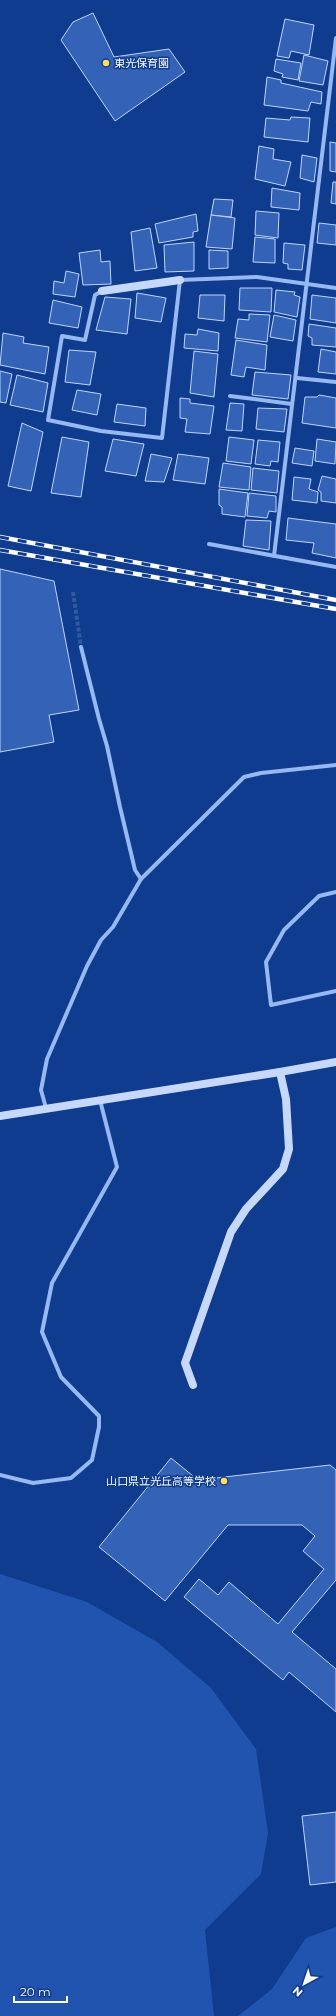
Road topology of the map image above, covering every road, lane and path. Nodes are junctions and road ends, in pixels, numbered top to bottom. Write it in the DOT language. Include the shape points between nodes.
graph roads {
  1 [pos="336,38"];
  2 [pos="180,280"];
  3 [pos="306,285"];
  4 [pos="336,288"];
  5 [pos="102,291"];
  6 [pos="296,378"];
  7 [pos="336,382"];
  8 [pos="230,396"];
  9 [pos="292,404"];
  10 [pos="208,544"];
  11 [pos="274,556"];
  12 [pos="336,567"];
  13 [pos="81,647"];
  14 [pos="336,765"];
  15 [pos="141,879"];
  16 [pos="336,892"];
  17 [pos="336,991"];
  18 [pos="336,1062"];
  19 [pos="280,1072"];
  20 [pos="100,1100"];
  21 [pos="46,1108"];
  22 [pos="0,1116"];
  23 [pos="193,1385"];
  24 [pos="0,1475"];
  1 -- 3 [label="street"];
  2 -- 3 [label="street" via="257,277"];
  2 -- 5 [label="street"];
  2 -- 5 [label="street" via="162,438 102,431 48,420 62,336 85,340 95,295"];
  3 -- 4 [label="street"];
  3 -- 6 [label="street"];
  6 -- 7 [label="street"];
  6 -- 9 [label="street"];
  8 -- 9 [label="street"];
  9 -- 11 [label="street"];
  10 -- 11 [label="street"];
  11 -- 12 [label="street"];
  13 -- 15 [label="street" via="135,870"];
  14 -- 15 [label="street" via="261,773 244,778"];
  15 -- 21 [label="street" via="86,966 47,1059 41,1090"];
  16 -- 17 [label="street" via="318,896 284,930 266,962 271,1005"];
  18 -- 19 [label="street"];
  19 -- 20 [label="street"];
  19 -- 23 [label="street" via="286,1099 289,1149 283,1169 246,1209 231,1232 185,1363"];
  20 -- 21 [label="street"];
  20 -- 24 [label="street" via="117,1167 52,1283 42,1332 61,1377 99,1416 92,1460 70,1478 33,1483"];
  21 -- 22 [label="street"];
}
